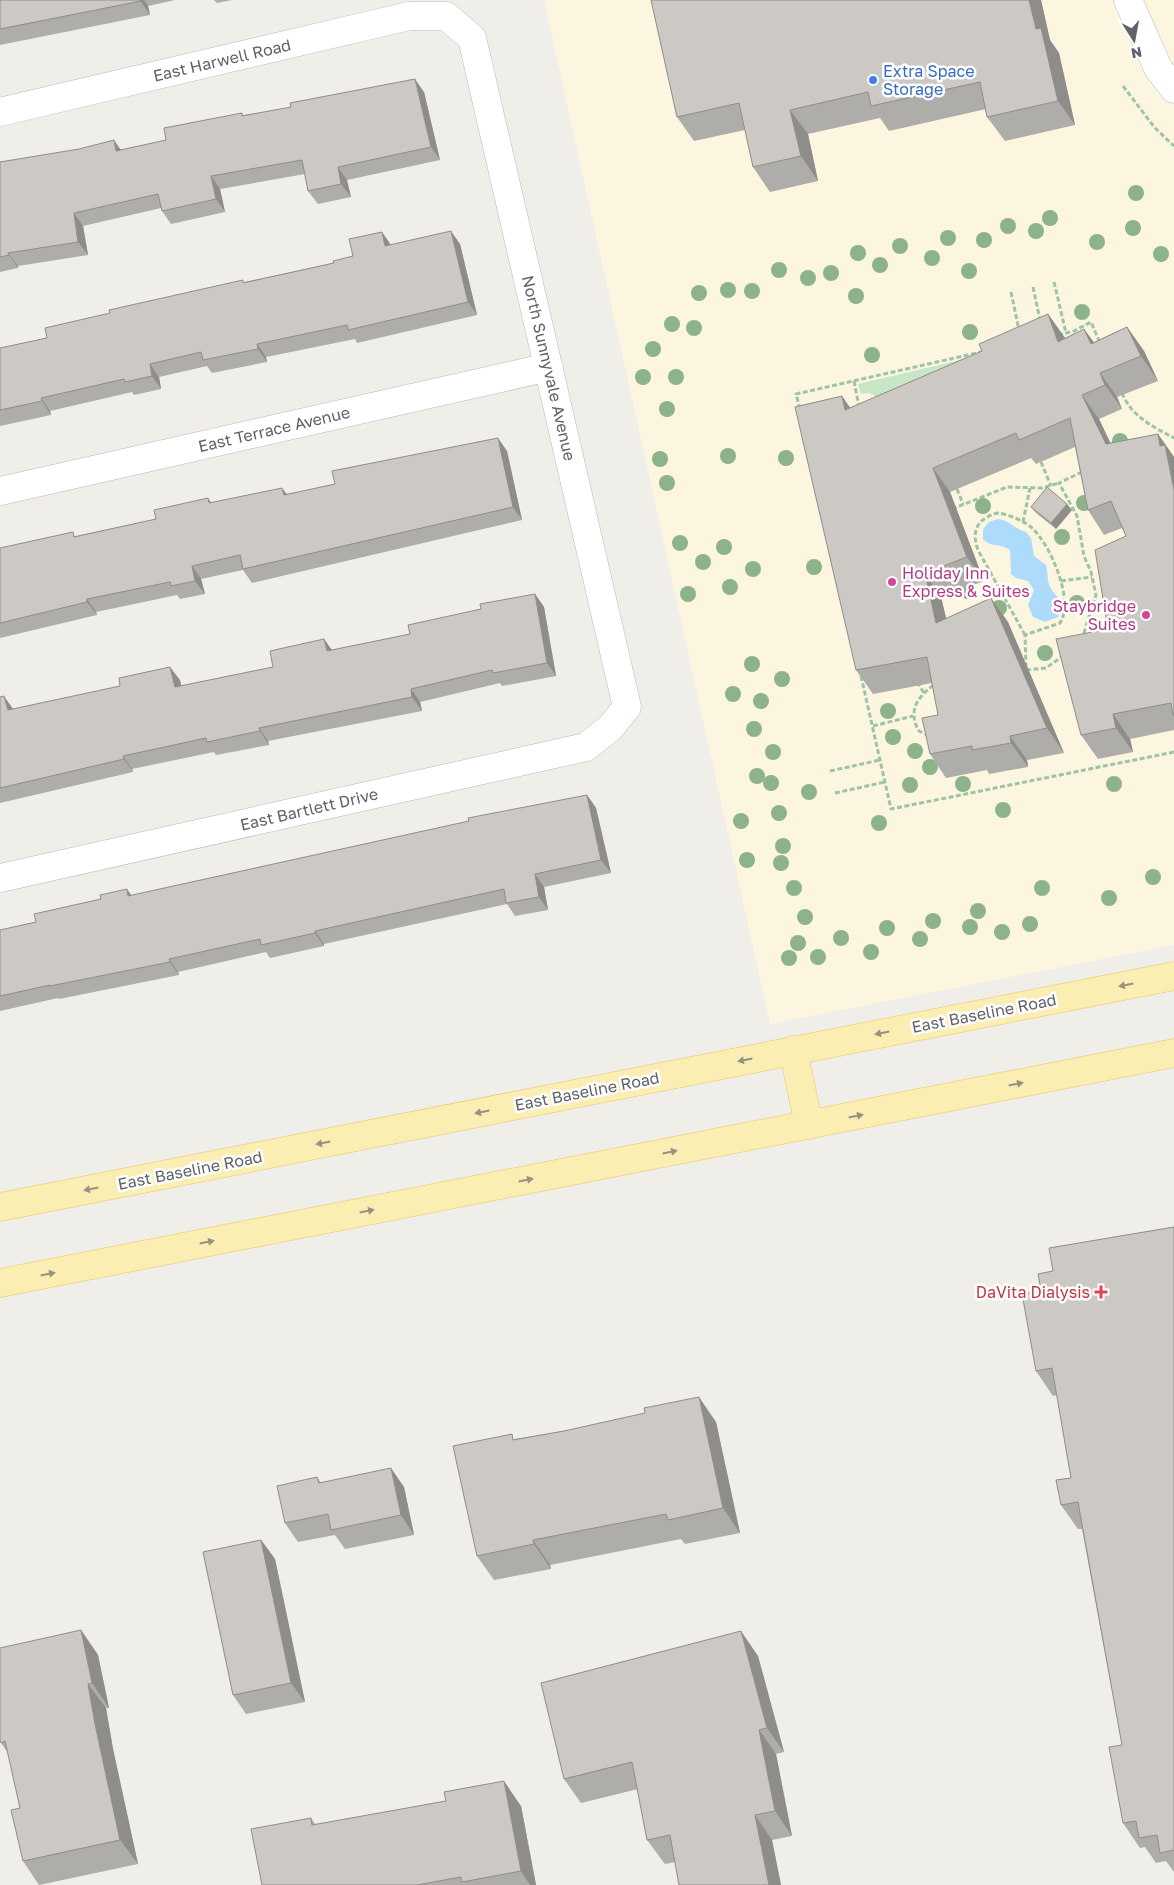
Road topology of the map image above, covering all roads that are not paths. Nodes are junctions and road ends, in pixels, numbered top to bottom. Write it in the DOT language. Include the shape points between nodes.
graph roads {
  1 [pos="1128,0"];
  2 [pos="446,16"];
  3 [pos="1174,89"];
  4 [pos="0,112"];
  5 [pos="548,367"];
  6 [pos="0,491"];
  7 [pos="611,727"];
  8 [pos="0,878"];
  9 [pos="1174,976"];
  10 [pos="793,1050"];
  11 [pos="1174,1053"];
  12 [pos="808,1125"];
  13 [pos="0,1207"];
  14 [pos="0,1283"];
  1 -- 3 [label="street" via="1158,68"];
  2 -- 4 [label="street, East Harwell Road" via="409,16"];
  2 -- 5 [label="street, North Sunnyvale Avenue" via="472,38"];
  5 -- 6 [label="street, East Terrace Avenue"];
  5 -- 7 [label="street, North Sunnyvale Avenue" via="627,707"];
  7 -- 8 [label="street, East Bartlett Drive" via="586,746"];
  9 -- 10 [label="main road, East Baseline Road, one-way"];
  10 -- 12 [label="main road"];
  10 -- 13 [label="main road, East Baseline Road, one-way"];
  12 -- 11 [label="main road, one-way"];
  14 -- 12 [label="main road, one-way"];
}
